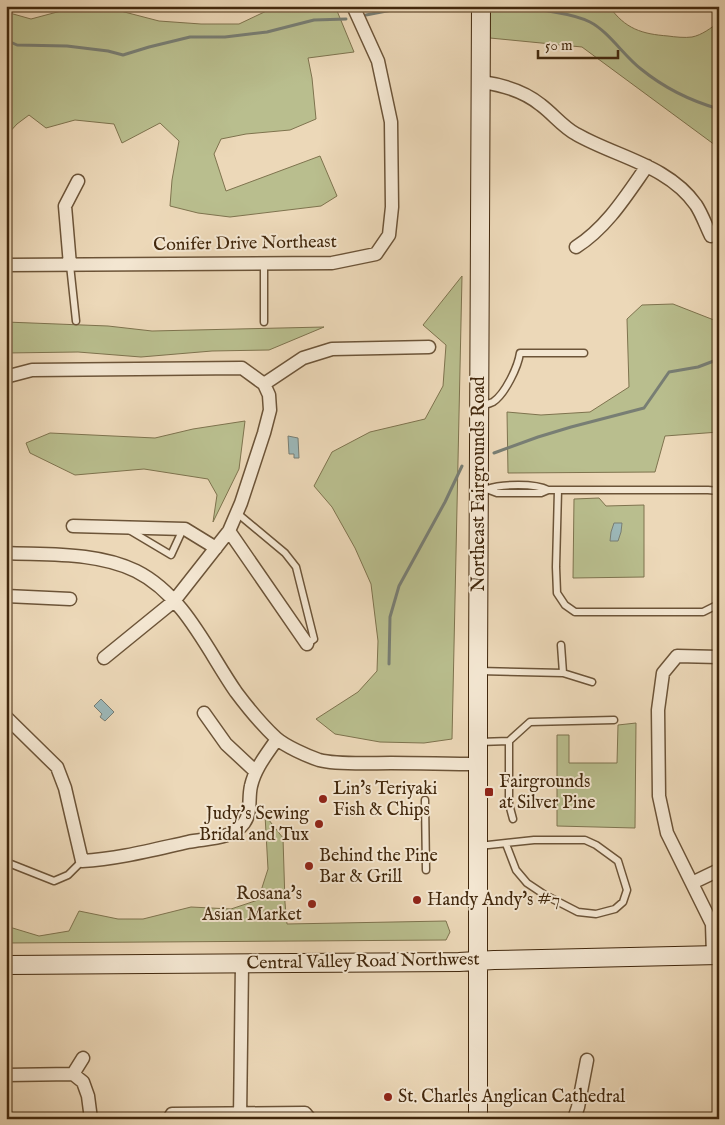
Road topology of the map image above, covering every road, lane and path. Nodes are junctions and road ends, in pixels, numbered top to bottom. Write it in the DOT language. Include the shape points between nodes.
graph roads {
  1 [pos="353,6"];
  2 [pos="481,6"];
  3 [pos="482,82"];
  4 [pos="647,166"];
  5 [pos="78,182"];
  6 [pos="711,236"];
  7 [pos="576,247"];
  8 [pos="264,263"];
  9 [pos="6,265"];
  10 [pos="70,265"];
  11 [pos="76,321"];
  12 [pos="264,322"];
  13 [pos="429,347"];
  14 [pos="584,353"];
  15 [pos="6,379"];
  16 [pos="264,384"];
  17 [pos="480,407"];
  18 [pos="483,488"];
  19 [pos="558,490"];
  20 [pos="719,491"];
  21 [pos="237,513"];
  22 [pos="73,526"];
  23 [pos="126,528"];
  24 [pos="183,529"];
  25 [pos="229,531"];
  26 [pos="216,548"];
  27 [pos="6,553"];
  28 [pos="6,596"];
  29 [pos="70,599"];
  30 [pos="174,601"];
  31 [pos="719,604"];
  32 [pos="307,644"];
  33 [pos="561,645"];
  34 [pos="719,657"];
  35 [pos="104,658"];
  36 [pos="478,671"];
  37 [pos="562,673"];
  38 [pos="592,682"];
  39 [pos="204,713"];
  40 [pos="6,717"];
  41 [pos="614,720"];
  42 [pos="277,739"];
  43 [pos="509,741"];
  44 [pos="478,742"];
  45 [pos="478,764"];
  46 [pos="255,771"];
  47 [pos="425,800"];
  48 [pos="513,819"];
  49 [pos="506,844"];
  50 [pos="478,846"];
  51 [pos="82,861"];
  52 [pos="6,862"];
  53 [pos="426,870"];
  54 [pos="719,870"];
  55 [pos="692,883"];
  56 [pos="716,955"];
  57 [pos="478,961"];
  58 [pos="242,963"];
  59 [pos="6,965"];
  60 [pos="82,1058"];
  61 [pos="587,1060"];
  62 [pos="73,1074"];
  63 [pos="6,1075"];
  64 [pos="240,1116"];
  65 [pos="91,1119"];
  66 [pos="169,1119"];
  67 [pos="310,1119"];
  68 [pos="478,1119"];
  69 [pos="574,1119"];
  1 -- 8 [label="street, Conifer Drive Northeast" via="378,61 391,122 392,207 389,234 376,254 332,263"];
  2 -- 3 [label="main road, Northeast Fairgrounds Road"];
  3 -- 4 [label="street" via="503,85 522,93 574,133"];
  3 -- 17 [label="main road, Northeast Fairgrounds Road"];
  4 -- 6 [label="street" via="676,184 696,205"];
  4 -- 7 [label="street" via="609,218"];
  5 -- 10 [label="street" via="65,206"];
  8 -- 10 [label="street, Conifer Drive Northeast"];
  8 -- 12 [label="lane"];
  9 -- 10 [label="street, Conifer Drive Northeast"];
  10 -- 11 [label="lane"];
  13 -- 16 [label="street" via="332,350 303,358"];
  14 -- 17 [label="lane" via="520,353 512,378 493,402"];
  15 -- 16 [label="street" via="32,370 242,368"];
  16 -- 21 [label="street" via="270,410"];
  17 -- 18 [label="main road, Northeast Fairgrounds Road"];
  18 -- 19 [label="lane" via="497,492"];
  18 -- 36 [label="main road, Northeast Fairgrounds Road"];
  19 -- 20 [label="lane"];
  19 -- 31 [label="lane" via="557,593 565,605 575,612 703,612"];
  21 -- 25 [label="street"];
  21 -- 32 [label="lane" via="285,553 296,567 314,639"];
  22 -- 23 [label="street"];
  23 -- 24 [label="street"];
  23 -- 24 [label="lane" via="171,555"];
  24 -- 26 [label="street"];
  25 -- 26 [label="street"];
  25 -- 32 [label="street"];
  26 -- 30 [label="street"];
  27 -- 30 [label="street" via="103,560 155,582"];
  28 -- 29 [label="street"];
  30 -- 35 [label="street"];
  30 -- 42 [label="street" via="237,693"];
  33 -- 37 [label="lane"];
  34 -- 55 [label="street" via="677,656 663,673 658,710 659,796 667,833"];
  36 -- 37 [label="lane"];
  36 -- 44 [label="main road, Northeast Fairgrounds Road"];
  37 -- 38 [label="lane"];
  39 -- 46 [label="street" via="226,744"];
  40 -- 51 [label="street" via="57,767"];
  41 -- 43 [label="lane" via="530,722"];
  42 -- 45 [label="street" via="321,760"];
  42 -- 46 [label="street"];
  43 -- 44 [label="lane"];
  43 -- 48 [label="lane" via="509,804"];
  44 -- 45 [label="main road, Northeast Fairgrounds Road"];
  45 -- 50 [label="main road, Northeast Fairgrounds Road"];
  46 -- 51 [label="street" via="246,821 240,828 215,838"];
  47 -- 53 [label="lane"];
  49 -- 49 [label="lane" via="534,840 585,840 596,845 618,861 627,890 624,902 615,909 596,914 578,912 527,883 516,870"];
  49 -- 50 [label="lane"];
  50 -- 57 [label="main road, Northeast Fairgrounds Road"];
  51 -- 52 [label="lane" via="68,875 54,881"];
  54 -- 55 [label="street"];
  55 -- 56 [label="street" via="712,924"];
  56 -- 57 [label="main road, Central Valley Road Northwest"];
  57 -- 58 [label="main road, Central Valley Road Northwest"];
  57 -- 68 [label="main road, Northeast Fairgrounds Road"];
  58 -- 59 [label="main road, Central Valley Road Northwest"];
  58 -- 64 [label="street"];
  60 -- 62 [label="street"];
  61 -- 69 [label="street"];
  62 -- 63 [label="street"];
  62 -- 65 [label="street" via="82,1082 88,1096"];
  64 -- 66 [label="street" via="172,1114"];
  64 -- 67 [label="street" via="305,1113"];
}
